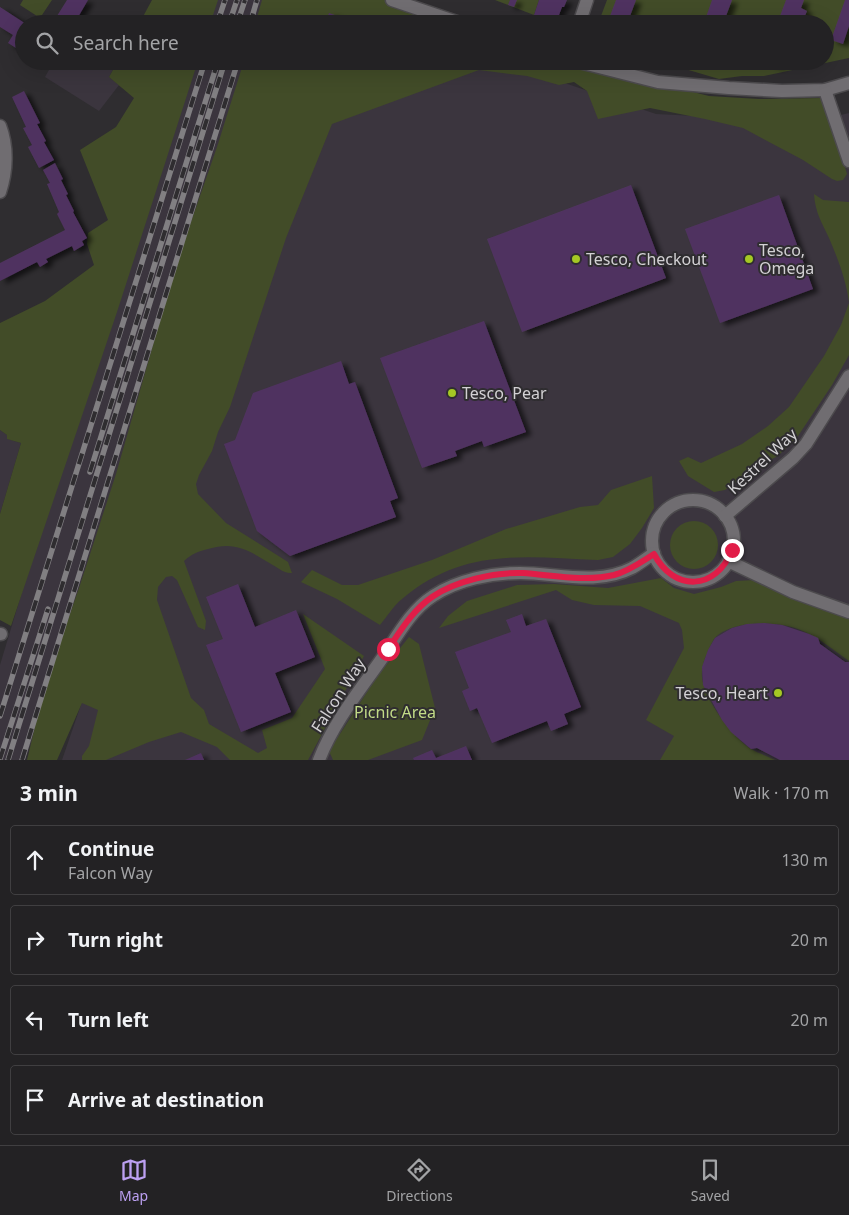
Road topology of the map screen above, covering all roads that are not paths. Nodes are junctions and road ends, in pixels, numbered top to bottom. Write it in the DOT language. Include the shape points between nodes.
graph roads {
  1 [pos="392,0"];
  2 [pos="588,0"];
  3 [pos="436,15"];
  4 [pos="582,15"];
  5 [pos="611,70"];
  6 [pos="849,83"];
  7 [pos="825,90"];
  8 [pos="0,126"];
  9 [pos="849,161"];
  10 [pos="0,192"];
  11 [pos="849,376"];
  12 [pos="725,516"];
  13 [pos="654,554"];
  14 [pos="728,561"];
  15 [pos="849,612"];
  16 [pos="319,760"];
  1 -- 3 [label="street"];
  2 -- 4 [label="street"];
  5 -- 7 [label="street" via="658,82 782,91"];
  6 -- 7 [label="street"];
  7 -- 9 [label="street"];
  8 -- 10 [label="street" via="6,166"];
  11 -- 12 [label="street, Kestrel Way" via="806,444"];
  12 -- 13 [label="street" via="705,502 680,502 660,517 654,528"];
  12 -- 14 [label="street" via="734,538"];
  13 -- 14 [label="street" via="670,575 695,582 720,572"];
  13 -- 16 [label="street, Falcon Way" via="613,575 581,578 520,573 488,576 433,596 413,613 367,679"];
  14 -- 15 [label="street" via="793,592"];
}
